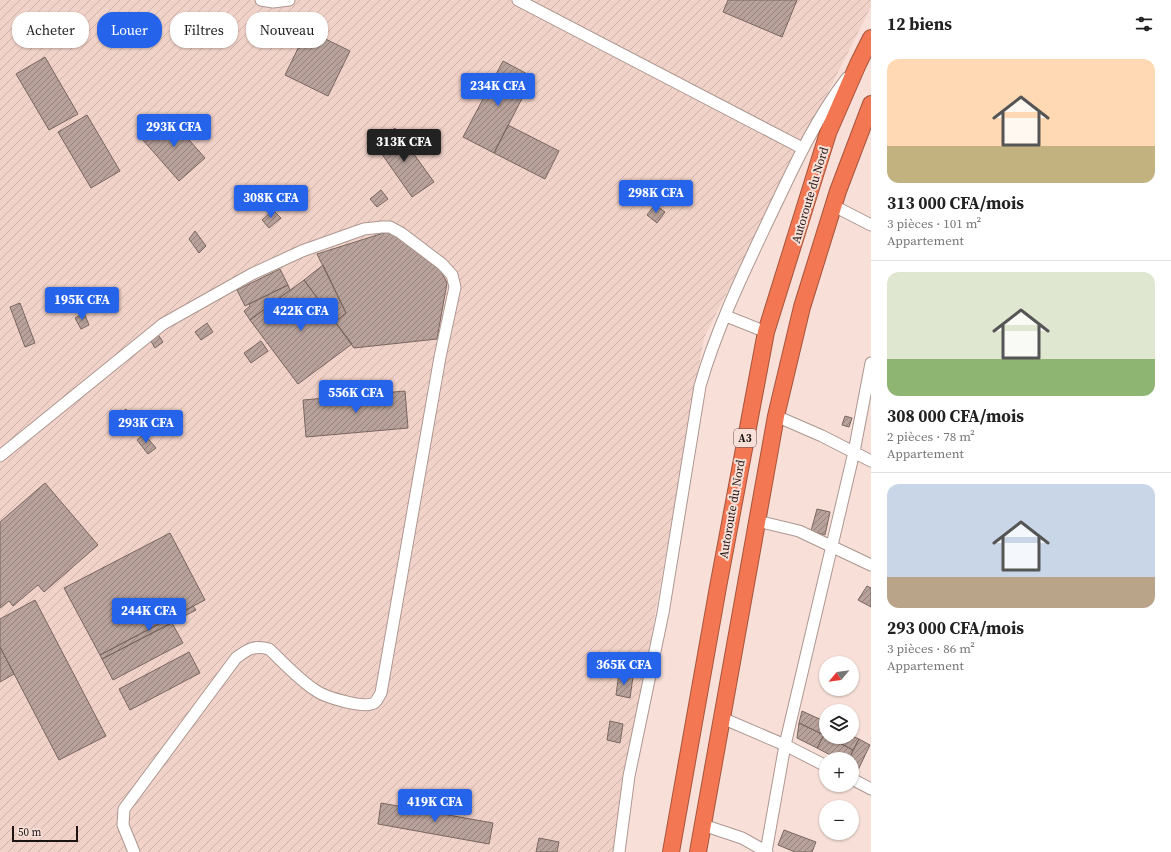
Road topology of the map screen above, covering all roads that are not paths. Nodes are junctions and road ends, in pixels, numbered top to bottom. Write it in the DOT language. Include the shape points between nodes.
graph roads {
  1 [pos="261,0"];
  2 [pos="289,0"];
  3 [pos="518,0"];
  4 [pos="871,38"];
  5 [pos="858,64"];
  6 [pos="871,104"];
  7 [pos="802,148"];
  8 [pos="834,206"];
  9 [pos="871,225"];
  10 [pos="726,316"];
  11 [pos="766,332"];
  12 [pos="871,363"];
  13 [pos="776,416"];
  14 [pos="854,452"];
  15 [pos="0,456"];
  16 [pos="871,462"];
  17 [pos="757,521"];
  18 [pos="833,546"];
  19 [pos="871,564"];
  20 [pos="722,718"];
  21 [pos="785,745"];
  22 [pos="819,762"];
  23 [pos="859,783"];
  24 [pos="871,789"];
  25 [pos="703,825"];
  26 [pos="134,852"];
  27 [pos="619,852"];
  28 [pos="672,852"];
  29 [pos="698,852"];
  30 [pos="766,852"];
  1 -- 2 [label="street"];
  3 -- 7 [label="street"];
  4 -- 5 [label="highway, Autoroute du Nord / A3"];
  5 -- 7 [label="street" via="834,94"];
  5 -- 11 [label="highway, Autoroute du Nord / A3" via="828,133"];
  6 -- 8 [label="highway, A3"];
  7 -- 10 [label="street" via="739,282"];
  8 -- 9 [label="street"];
  8 -- 13 [label="highway, A3" via="802,308"];
  10 -- 11 [label="street"];
  10 -- 27 [label="street" via="700,386 663,613 629,776"];
  11 -- 28 [label="highway, Autoroute du Nord / A3" via="719,579"];
  12 -- 14 [label="street"];
  13 -- 14 [label="street"];
  13 -- 17 [label="highway, A3"];
  14 -- 16 [label="street"];
  14 -- 18 [label="street"];
  15 -- 26 [label="street" via="162,324 252,274 302,251 364,229 390,227 401,232 442,264 453,279 448,325 440,357 381,693 373,704 365,706 325,695 315,691 269,649 259,646 247,650 236,658 124,809 123,825"];
  17 -- 18 [label="street" via="799,531"];
  17 -- 20 [label="highway, A3"];
  18 -- 19 [label="street"];
  18 -- 21 [label="street"];
  20 -- 21 [label="street"];
  20 -- 25 [label="highway, A3"];
  21 -- 22 [label="street"];
  21 -- 30 [label="street"];
  23 -- 24 [label="street"];
  25 -- 29 [label="highway, A3"];
  25 -- 30 [label="street" via="742,838"];
}
